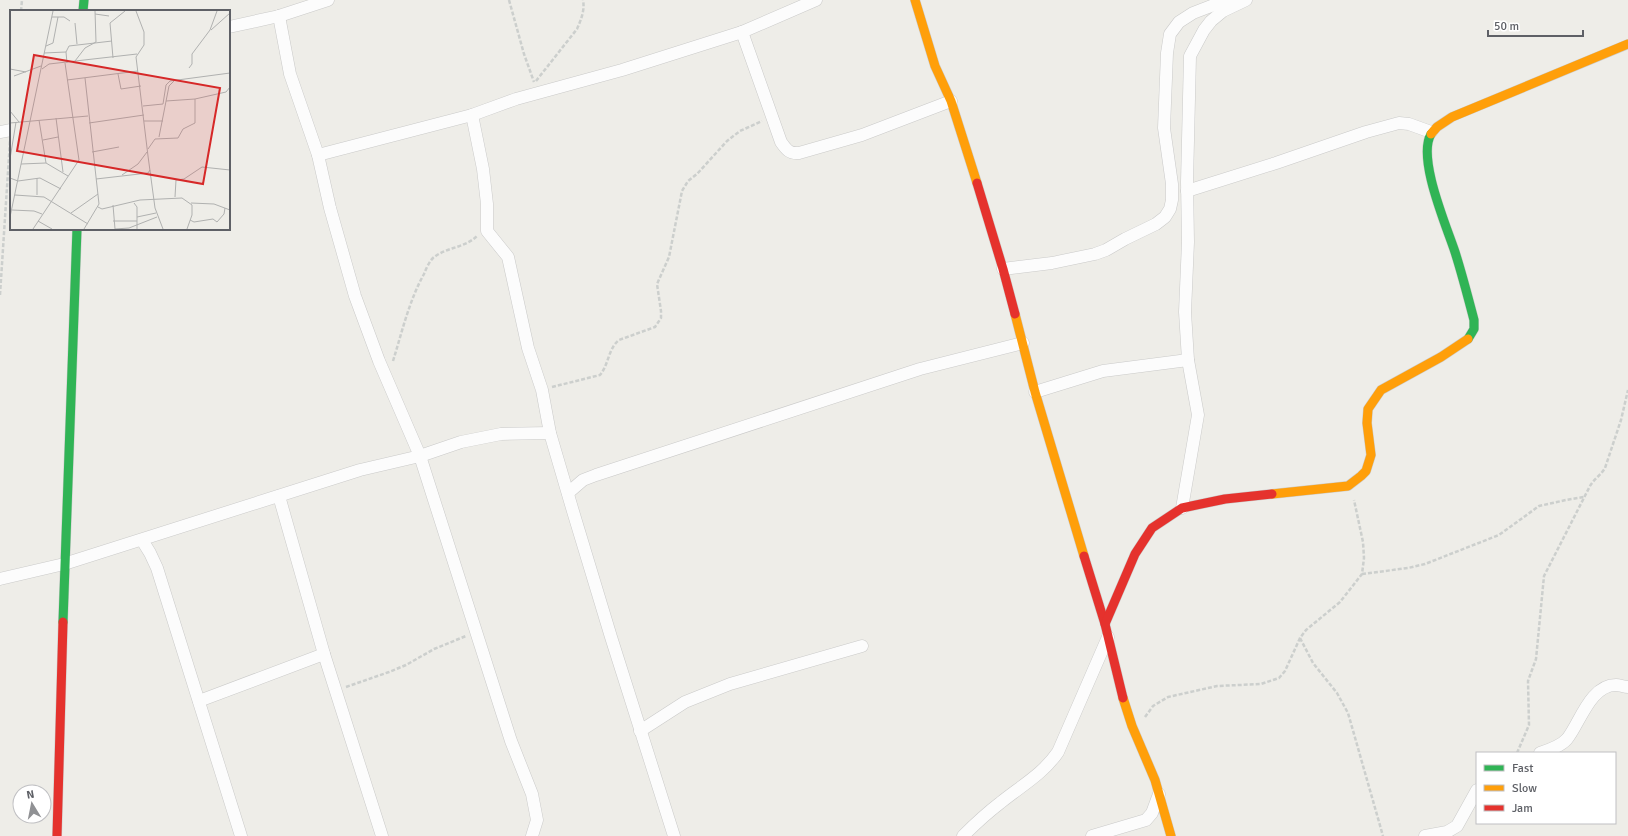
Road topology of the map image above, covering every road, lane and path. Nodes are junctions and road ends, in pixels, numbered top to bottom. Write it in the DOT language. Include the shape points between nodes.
graph roads {
  1 [pos="22,0"];
  2 [pos="84,0"];
  3 [pos="328,0"];
  4 [pos="509,0"];
  5 [pos="583,0"];
  6 [pos="816,0"];
  7 [pos="915,0"];
  8 [pos="1226,0"];
  9 [pos="1246,0"];
  10 [pos="293,5"];
  11 [pos="21,10"];
  12 [pos="83,10"];
  13 [pos="279,16"];
  14 [pos="230,27"];
  15 [pos="742,32"];
  16 [pos="1628,44"];
  17 [pos="950,101"];
  18 [pos="472,116"];
  19 [pos="772,117"];
  20 [pos="10,130"];
  21 [pos="0,132"];
  22 [pos="1431,132"];
  23 [pos="318,155"];
  24 [pos="10,168"];
  25 [pos="1187,191"];
  26 [pos="487,215"];
  27 [pos="77,230"];
  28 [pos="1003,269"];
  29 [pos="0,295"];
  30 [pos="1023,343"];
  31 [pos="1188,360"];
  32 [pos="387,379"];
  33 [pos="542,390"];
  34 [pos="1628,390"];
  35 [pos="1035,392"];
  36 [pos="550,433"];
  37 [pos="420,456"];
  38 [pos="561,469"];
  39 [pos="583,480"];
  40 [pos="1352,483"];
  41 [pos="568,493"];
  42 [pos="279,496"];
  43 [pos="1584,498"];
  44 [pos="1182,508"];
  45 [pos="142,540"];
  46 [pos="64,564"];
  47 [pos="1362,574"];
  48 [pos="0,579"];
  49 [pos="1105,624"];
  50 [pos="476,633"];
  51 [pos="1108,637"];
  52 [pos="1300,638"];
  53 [pos="862,646"];
  54 [pos="324,654"];
  55 [pos="1628,687"];
  56 [pos="336,691"];
  57 [pos="199,701"];
  58 [pos="640,731"];
  59 [pos="1137,737"];
  60 [pos="1517,752"];
  61 [pos="1543,752"];
  62 [pos="1476,792"];
  63 [pos="1159,794"];
  64 [pos="57,836"];
  65 [pos="241,836"];
  66 [pos="382,836"];
  67 [pos="532,836"];
  68 [pos="674,836"];
  69 [pos="963,836"];
  70 [pos="1092,836"];
  71 [pos="1171,836"];
  72 [pos="1383,836"];
  73 [pos="1425,836"];
  1 -- 11 [label="path"];
  2 -- 12 [label="street"];
  3 -- 10 [label="street"];
  4 -- 5 [label="path" via="534,83 577,29 584,8"];
  6 -- 15 [label="street"];
  7 -- 17 [label="street" via="935,66"];
  8 -- 28 [label="street" via="1193,12 1179,22 1170,34 1164,128 1172,200 1165,217 1095,254"];
  9 -- 25 [label="street" via="1211,21 1190,56"];
  10 -- 13 [label="street"];
  13 -- 14 [label="street"];
  13 -- 23 [label="street" via="290,74"];
  15 -- 18 [label="street" via="622,70 516,99"];
  15 -- 19 [label="street"];
  16 -- 22 [label="street" via="1452,117"];
  17 -- 19 [label="street" via="873,131 799,153 792,153 780,142"];
  17 -- 28 [label="street"];
  18 -- 23 [label="street"];
  18 -- 26 [label="street" via="484,169"];
  19 -- 33 [label="path" via="740,131 727,141 688,181 682,191 669,257 657,284 661,318 657,325 615,343 600,374"];
  20 -- 21 [label="street"];
  22 -- 25 [label="street" via="1399,123"];
  22 -- 40 [label="street" via="1426,151 1430,173 1460,270 1474,320 1474,329 1468,340 1381,390 1368,409 1370,460 1366,471"];
  23 -- 32 [label="street" via="355,296"];
  24 -- 29 [label="path"];
  25 -- 31 [label="street" via="1185,312"];
  26 -- 32 [label="path" via="476,236 469,243 442,253 429,263 415,289"];
  26 -- 33 [label="street" via="488,234 508,257 528,348"];
  27 -- 46 [label="street"];
  28 -- 30 [label="street"];
  30 -- 35 [label="street"];
  30 -- 39 [label="street" via="920,369"];
  31 -- 35 [label="street" via="1102,371"];
  31 -- 44 [label="street" via="1198,415"];
  32 -- 37 [label="street"];
  33 -- 36 [label="street"];
  34 -- 43 [label="path" via="1603,473 1594,480"];
  35 -- 49 [label="street"];
  36 -- 37 [label="street" via="500,434 461,442"];
  36 -- 38 [label="street"];
  37 -- 42 [label="street" via="360,470"];
  37 -- 50 [label="street"];
  38 -- 39 [label="street"];
  38 -- 41 [label="street"];
  39 -- 41 [label="street"];
  40 -- 44 [label="street" via="1348,486 1225,499"];
  40 -- 47 [label="path" via="1354,507 1363,547"];
  41 -- 58 [label="street"];
  42 -- 45 [label="street"];
  42 -- 54 [label="street"];
  43 -- 47 [label="path" via="1539,506 1499,535 1425,564"];
  43 -- 60 [label="path" via="1544,576 1536,659 1528,681 1529,725"];
  44 -- 49 [label="street" via="1152,528 1135,554"];
  45 -- 46 [label="street"];
  45 -- 57 [label="street" via="157,568"];
  46 -- 48 [label="street"];
  46 -- 64 [label="street"];
  47 -- 52 [label="path" via="1340,602"];
  49 -- 51 [label="street"];
  50 -- 56 [label="path" via="434,649 406,665"];
  50 -- 67 [label="street" via="511,741 532,794 537,820"];
  51 -- 59 [label="street" via="1119,685"];
  51 -- 69 [label="street" via="1058,752 1036,776 1000,802"];
  52 -- 59 [label="path" via="1285,671 1279,678 1261,684 1217,686 1168,697 1153,706 1142,720"];
  52 -- 72 [label="path" via="1313,663 1337,693 1348,713"];
  53 -- 58 [label="street" via="730,684 685,702"];
  54 -- 56 [label="street"];
  54 -- 57 [label="street"];
  55 -- 61 [label="street" via="1609,686 1596,693 1567,740"];
  56 -- 66 [label="street"];
  57 -- 65 [label="street"];
  58 -- 68 [label="street"];
  59 -- 63 [label="street"];
  62 -- 73 [label="street" via="1457,826 1447,832"];
  63 -- 70 [label="street" via="1152,813 1146,820"];
  63 -- 71 [label="street"];
}
